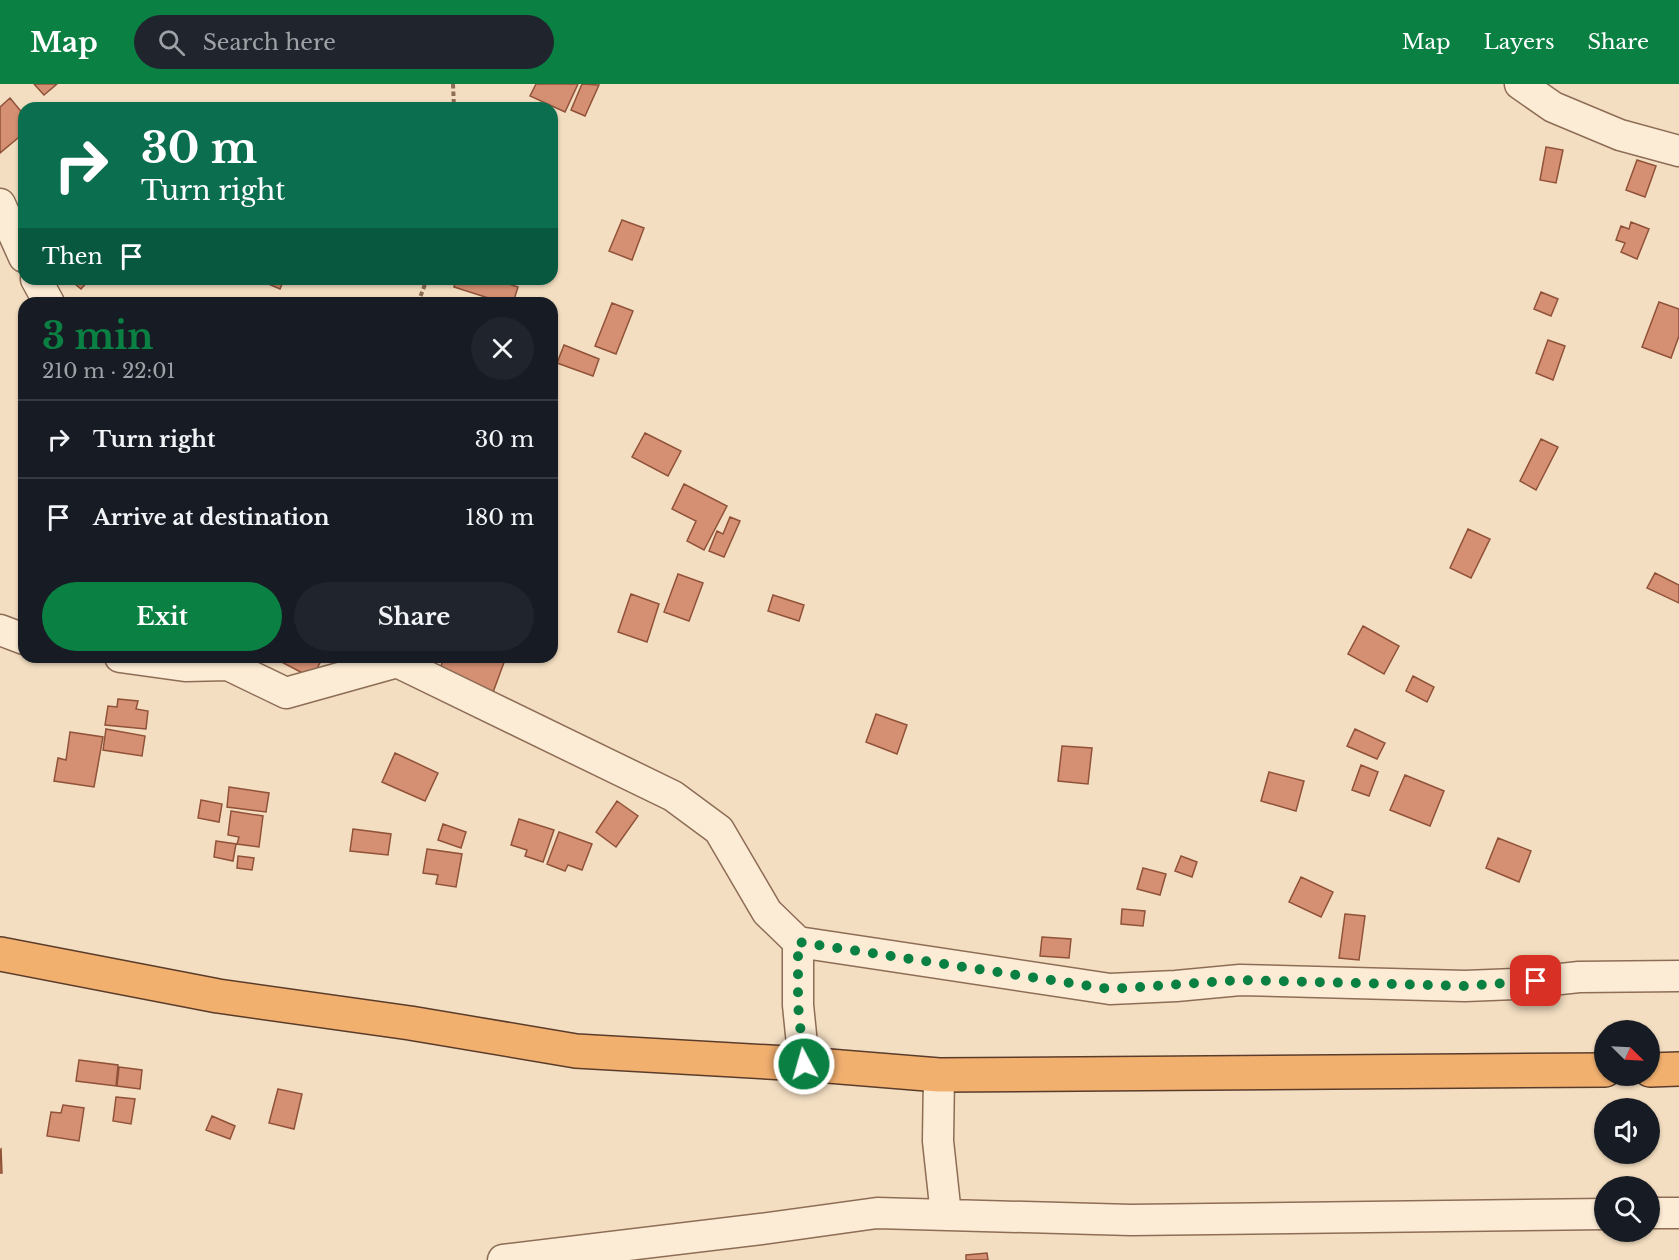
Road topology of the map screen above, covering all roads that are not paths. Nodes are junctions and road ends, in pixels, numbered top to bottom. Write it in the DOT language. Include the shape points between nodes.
graph roads {
  1 [pos="1520,84"];
  2 [pos="1679,151"];
  3 [pos="0,204"];
  4 [pos="18,244"];
  5 [pos="0,630"];
  6 [pos="18,637"];
  7 [pos="163,663"];
  8 [pos="384,663"];
  9 [pos="400,663"];
  10 [pos="798,942"];
  11 [pos="0,954"];
  12 [pos="1679,976"];
  13 [pos="804,1064"];
  14 [pos="1679,1069"];
  15 [pos="1594,1070"];
  16 [pos="1660,1070"];
  17 [pos="939,1075"];
  18 [pos="1660,1213"];
  19 [pos="1679,1213"];
  20 [pos="1594,1214"];
  21 [pos="946,1215"];
  22 [pos="503,1260"];
  1 -- 2 [label="street" via="1553,107 1620,135"];
  3 -- 4 [label="street"];
  5 -- 6 [label="street"];
  7 -- 8 [label="street" via="228,665 286,693"];
  9 -- 10 [label="street" via="673,796 719,830 767,912"];
  10 -- 12 [label="street" via="1110,989 1240,980 1465,986 1580,977"];
  10 -- 13 [label="street" via="798,1005"];
  11 -- 13 [label="highway" via="218,996 576,1051"];
  13 -- 17 [label="highway"];
  14 -- 16 [label="highway"];
  15 -- 17 [label="highway"];
  17 -- 21 [label="street" via="938,1141"];
  18 -- 19 [label="street"];
  20 -- 21 [label="street" via="1131,1220"];
  21 -- 22 [label="street" via="877,1213"];
}
